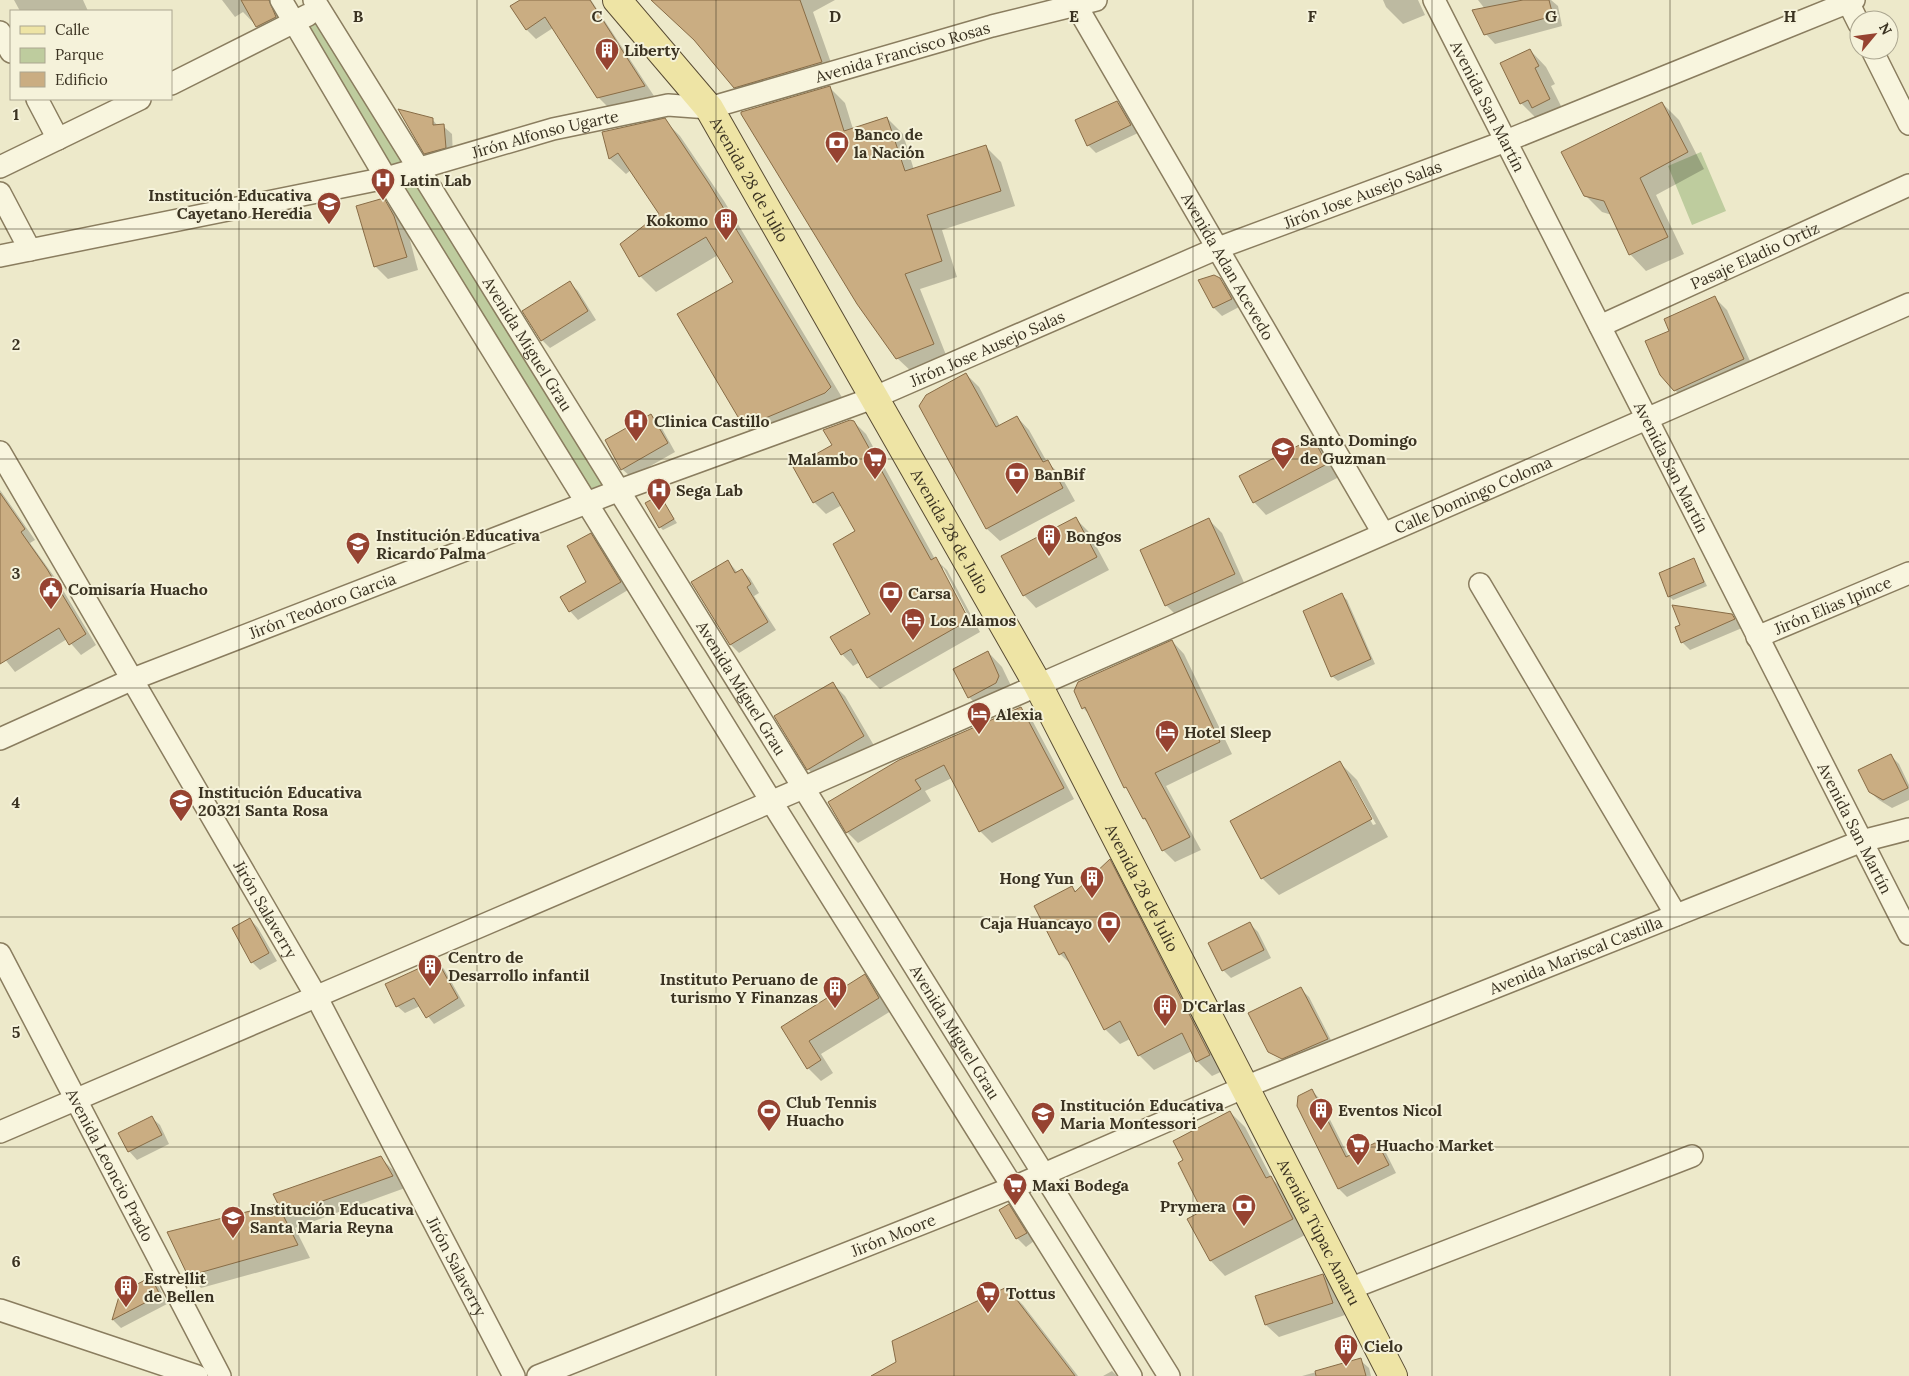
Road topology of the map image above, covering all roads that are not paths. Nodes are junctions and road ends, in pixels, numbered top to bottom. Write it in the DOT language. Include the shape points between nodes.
graph roads {
  1 [pos="281,0"];
  2 [pos="617,0"];
  3 [pos="1434,0"];
  4 [pos="1851,1"];
  5 [pos="1082,2"];
  6 [pos="322,3"];
  7 [pos="295,23"];
  8 [pos="0,32"];
  9 [pos="10,50"];
  10 [pos="1877,60"];
  11 [pos="172,84"];
  12 [pos="38,100"];
  13 [pos="138,100"];
  14 [pos="709,108"];
  15 [pos="1909,124"];
  16 [pos="58,139"];
  17 [pos="1506,141"];
  18 [pos="0,167"];
  19 [pos="420,170"];
  20 [pos="386,178"];
  21 [pos="1909,185"];
  22 [pos="0,192"];
  23 [pos="1218,248"];
  24 [pos="30,250"];
  25 [pos="0,256"];
  26 [pos="1909,304"];
  27 [pos="1600,326"];
  28 [pos="873,398"];
  29 [pos="1647,420"];
  30 [pos="0,452"];
  31 [pos="620,490"];
  32 [pos="587,503"];
  33 [pos="1383,532"];
  34 [pos="1909,573"];
  35 [pos="1480,584"];
  36 [pos="1757,637"];
  37 [pos="133,679"];
  38 [pos="1038,685"];
  39 [pos="0,739"];
  40 [pos="803,788"];
  41 [pos="771,801"];
  42 [pos="1909,829"];
  43 [pos="1862,841"];
  44 [pos="1676,915"];
  45 [pos="1909,934"];
  46 [pos="0,954"];
  47 [pos="316,996"];
  48 [pos="1245,1087"];
  49 [pos="76,1100"];
  50 [pos="0,1132"];
  51 [pos="1692,1156"];
  52 [pos="1043,1175"];
  53 [pos="1014,1187"];
  54 [pos="1349,1289"];
  55 [pos="0,1310"];
  56 [pos="197,1376"];
  57 [pos="220,1376"];
  58 [pos="514,1376"];
  59 [pos="538,1376"];
  60 [pos="1131,1376"];
  61 [pos="1169,1376"];
  62 [pos="1393,1376"];
  1 -- 7 [label="street, Avenida Miguel Grau"];
  2 -- 14 [label="main road, Avenida 28 de Julio"];
  3 -- 17 [label="street, Avenida San Martín"];
  4 -- 17 [label="street, Jirón Jose Ausejo Salas"];
  5 -- 14 [label="street, Avenida Francisco Rosas"];
  5 -- 23 [label="street, Avenida Adan Acevedo"];
  6 -- 7 [label="street"];
  6 -- 19 [label="street, Avenida Miguel Grau"];
  7 -- 11 [label="street"];
  7 -- 20 [label="street, Avenida Miguel Grau"];
  8 -- 9 [label="street"];
  10 -- 15 [label="street"];
  12 -- 16 [label="street"];
  13 -- 16 [label="street"];
  14 -- 19 [label="street, Jirón Alfonso Ugarte" via="668,105 553,129"];
  14 -- 28 [label="main road, Avenida 28 de Julio"];
  16 -- 18 [label="street"];
  17 -- 23 [label="street, Jirón Jose Ausejo Salas"];
  17 -- 27 [label="street, Avenida San Martín"];
  19 -- 20 [label="street, Jirón Alfonso Ugarte"];
  19 -- 31 [label="street, Avenida Miguel Grau"];
  20 -- 24 [label="street, Jirón Alfonso Ugarte"];
  20 -- 32 [label="street, Avenida Miguel Grau"];
  21 -- 27 [label="street, Pasaje Eladio Ortiz"];
  22 -- 24 [label="street"];
  23 -- 28 [label="street, Jirón Jose Ausejo Salas"];
  23 -- 33 [label="street, Avenida Adan Acevedo"];
  24 -- 25 [label="street, Jirón Alfonso Ugarte"];
  26 -- 29 [label="street, Calle Domingo Coloma"];
  27 -- 29 [label="street, Avenida San Martín"];
  28 -- 31 [label="street, Jirón Teodoro Garcia"];
  28 -- 38 [label="main road, Avenida 28 de Julio"];
  29 -- 33 [label="street, Calle Domingo Coloma"];
  29 -- 36 [label="street, Avenida San Martín"];
  30 -- 37 [label="street, Jirón Salaverry"];
  31 -- 32 [label="street, Jirón Teodoro Garcia"];
  31 -- 40 [label="street, Avenida Miguel Grau"];
  32 -- 37 [label="street, Jirón Teodoro Garcia"];
  32 -- 41 [label="street, Avenida Miguel Grau"];
  33 -- 38 [label="street, Calle Domingo Coloma"];
  34 -- 36 [label="street, Jirón Elias Ipince"];
  35 -- 44 [label="street"];
  36 -- 43 [label="street, Avenida San Martín"];
  37 -- 39 [label="street, Jirón Teodoro Garcia"];
  37 -- 47 [label="street, Jirón Salaverry"];
  38 -- 40 [label="street, Calle Domingo Coloma"];
  38 -- 48 [label="main road, Avenida 28 de Julio"];
  40 -- 41 [label="street, Calle Domingo Coloma"];
  40 -- 52 [label="street, Avenida Miguel Grau"];
  41 -- 47 [label="street, Calle Domingo Coloma"];
  41 -- 53 [label="street, Avenida Miguel Grau"];
  42 -- 43 [label="street, Avenida Mariscal Castilla"];
  43 -- 44 [label="street, Avenida Mariscal Castilla"];
  43 -- 45 [label="street, Avenida San Martín"];
  44 -- 48 [label="street, Avenida Mariscal Castilla"];
  46 -- 49 [label="street, Avenida Leoncio Prado"];
  47 -- 49 [label="street, Calle Domingo Coloma"];
  47 -- 58 [label="street, Jirón Salaverry"];
  48 -- 52 [label="street, Jirón Moore"];
  48 -- 54 [label="main road, Avenida Túpac Amaru"];
  49 -- 50 [label="street, Calle Domingo Coloma"];
  49 -- 57 [label="street, Avenida Leoncio Prado"];
  51 -- 54 [label="street"];
  52 -- 53 [label="street, Jirón Moore"];
  52 -- 61 [label="street, Avenida Miguel Grau"];
  53 -- 59 [label="street, Jirón Moore"];
  53 -- 60 [label="street, Avenida Miguel Grau"];
  54 -- 62 [label="main road, Avenida Túpac Amaru"];
  55 -- 56 [label="street"];
}
